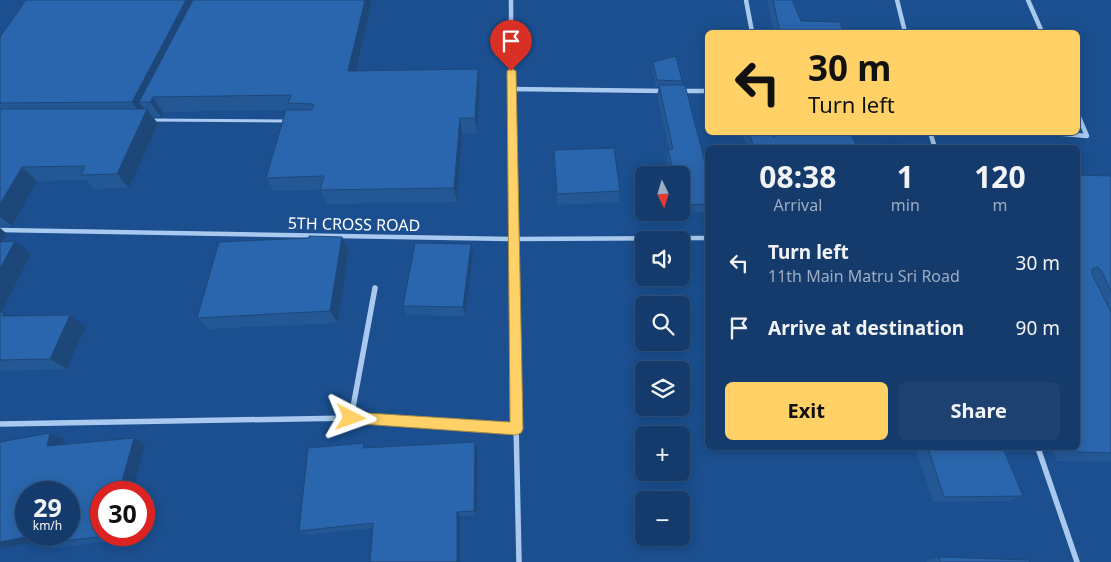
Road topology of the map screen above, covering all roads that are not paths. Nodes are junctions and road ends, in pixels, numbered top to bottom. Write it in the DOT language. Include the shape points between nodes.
graph roads {
  1 [pos="510,0"];
  2 [pos="746,0"];
  3 [pos="897,0"];
  4 [pos="1028,0"];
  5 [pos="752,30"];
  6 [pos="904,30"];
  7 [pos="1041,30"];
  8 [pos="511,89"];
  9 [pos="668,91"];
  10 [pos="678,91"];
  11 [pos="705,91"];
  12 [pos="145,120"];
  13 [pos="1080,120"];
  14 [pos="289,121"];
  15 [pos="1076,135"];
  16 [pos="0,230"];
  17 [pos="705,238"];
  18 [pos="512,239"];
  19 [pos="375,288"];
  20 [pos="351,418"];
  21 [pos="0,424"];
  22 [pos="516,429"];
  23 [pos="1039,450"];
  24 [pos="519,562"];
  25 [pos="1077,562"];
  1 -- 8 [label="street"];
  2 -- 5 [label="street"];
  3 -- 6 [label="street"];
  4 -- 7 [label="street"];
  8 -- 9 [label="street"];
  8 -- 18 [label="street"];
  10 -- 11 [label="street"];
  12 -- 14 [label="lane"];
  13 -- 15 [label="street" via="1087,136"];
  16 -- 18 [label="street, 5TH CROSS ROAD"];
  17 -- 18 [label="street, 5TH CROSS ROAD"];
  18 -- 22 [label="street"];
  19 -- 20 [label="street"];
  20 -- 21 [label="street"];
  20 -- 22 [label="street"];
  22 -- 24 [label="street"];
  23 -- 25 [label="street"];
}
